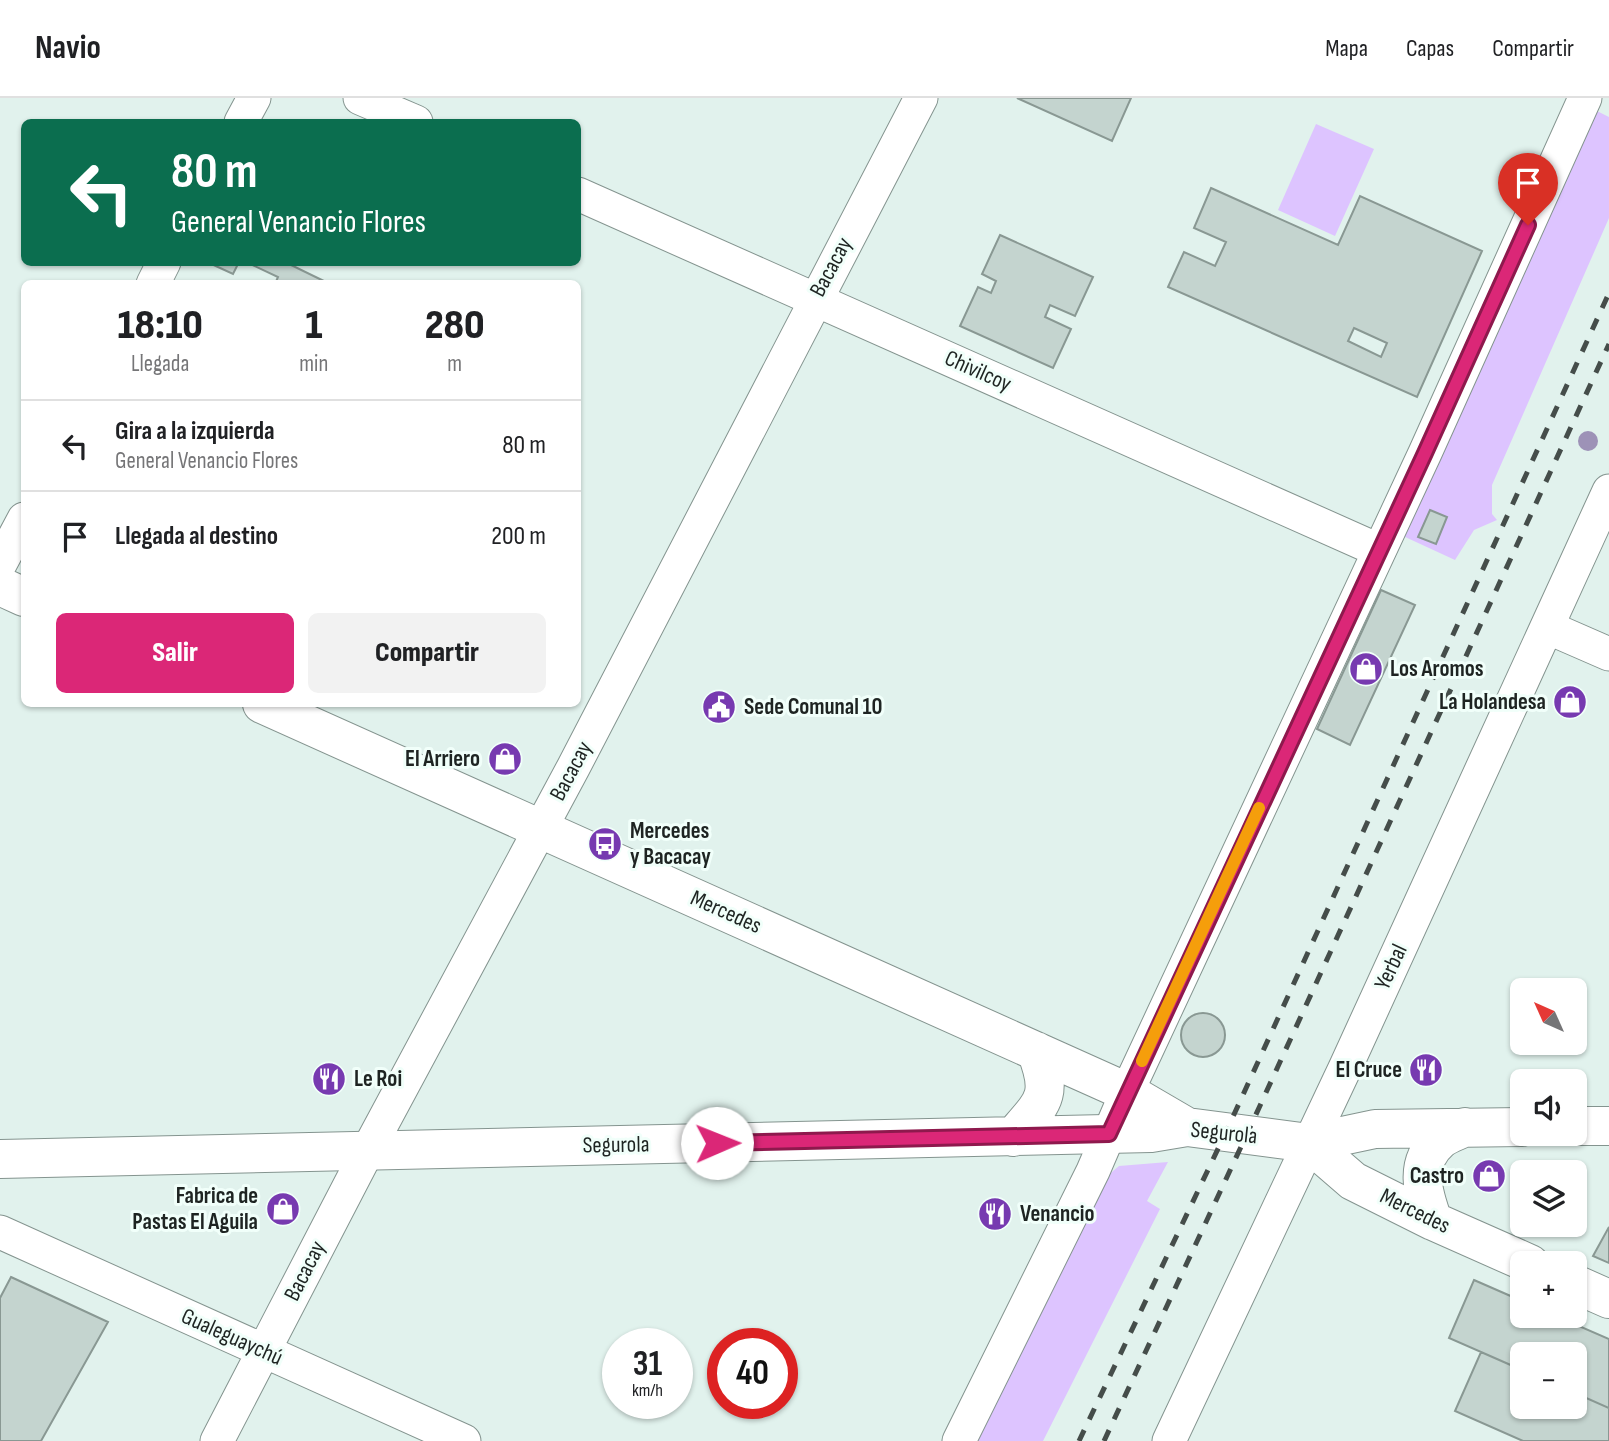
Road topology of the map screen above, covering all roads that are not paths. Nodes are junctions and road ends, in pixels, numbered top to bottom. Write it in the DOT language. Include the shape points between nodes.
graph roads {
  1 [pos="254,98"];
  2 [pos="360,98"];
  3 [pos="921,98"];
  4 [pos="1585,98"];
  5 [pos="243,119"];
  6 [pos="409,119"];
  7 [pos="581,195"];
  8 [pos="815,298"];
  9 [pos="1609,491"];
  10 [pos="21,525"];
  11 [pos="1378,550"];
  12 [pos="0,564"];
  13 [pos="0,586"];
  14 [pos="21,596"];
  15 [pos="1547,627"];
  16 [pos="1609,654"];
  17 [pos="269,707"];
  18 [pos="540,828"];
  19 [pos="1036,1051"];
  20 [pos="1127,1092"];
  21 [pos="1587,1126"];
  22 [pos="1609,1126"];
  23 [pos="1187,1127"];
  24 [pos="1465,1127"];
  25 [pos="1510,1127"];
  26 [pos="1109,1134"];
  27 [pos="1013,1137"];
  28 [pos="1309,1143"];
  29 [pos="368,1150"];
  30 [pos="0,1159"];
  31 [pos="1433,1221"];
  32 [pos="0,1233"];
  33 [pos="1510,1255"];
  34 [pos="1587,1289"];
  35 [pos="1609,1299"];
  36 [pos="264,1351"];
  37 [pos="217,1441"];
  38 [pos="464,1441"];
  39 [pos="959,1441"];
  40 [pos="1169,1441"];
  1 -- 5 [label="street"];
  2 -- 6 [label="street"];
  3 -- 8 [label="street, Bacacay"];
  4 -- 11 [label="street"];
  7 -- 8 [label="street, Chivilcoy"];
  8 -- 11 [label="street, Chivilcoy"];
  8 -- 18 [label="street, Bacacay"];
  9 -- 15 [label="street, Yerbal"];
  10 -- 12 [label="street"];
  11 -- 20 [label="street"];
  13 -- 14 [label="street"];
  15 -- 16 [label="street"];
  15 -- 28 [label="street, Yerbal"];
  17 -- 18 [label="street, Mercedes"];
  18 -- 19 [label="street, Mercedes"];
  18 -- 29 [label="street, Bacacay"];
  19 -- 20 [label="street, Mercedes"];
  19 -- 27 [label="street" via="1046,1077 1043,1099"];
  20 -- 23 [label="street, Mercedes"];
  20 -- 26 [label="street"];
  21 -- 22 [label="street"];
  23 -- 26 [label="street, Segurola"];
  23 -- 28 [label="street, Segurola"];
  24 -- 25 [label="street, Segurola"];
  24 -- 28 [label="street, Segurola" via="1375,1129"];
  24 -- 31 [label="street" via="1440,1140 1424,1162 1422,1190"];
  26 -- 27 [label="street, Segurola"];
  26 -- 39 [label="street"];
  27 -- 29 [label="street, Segurola"];
  28 -- 31 [label="street, Mercedes" via="1353,1181"];
  28 -- 40 [label="street, Yerbal"];
  29 -- 30 [label="street, Segurola"];
  29 -- 36 [label="street, Bacacay"];
  31 -- 33 [label="street, Mercedes"];
  32 -- 36 [label="street, Gualeguaychú"];
  34 -- 35 [label="street"];
  36 -- 37 [label="street, Bacacay"];
  36 -- 38 [label="street, Gualeguaychú"];
}
